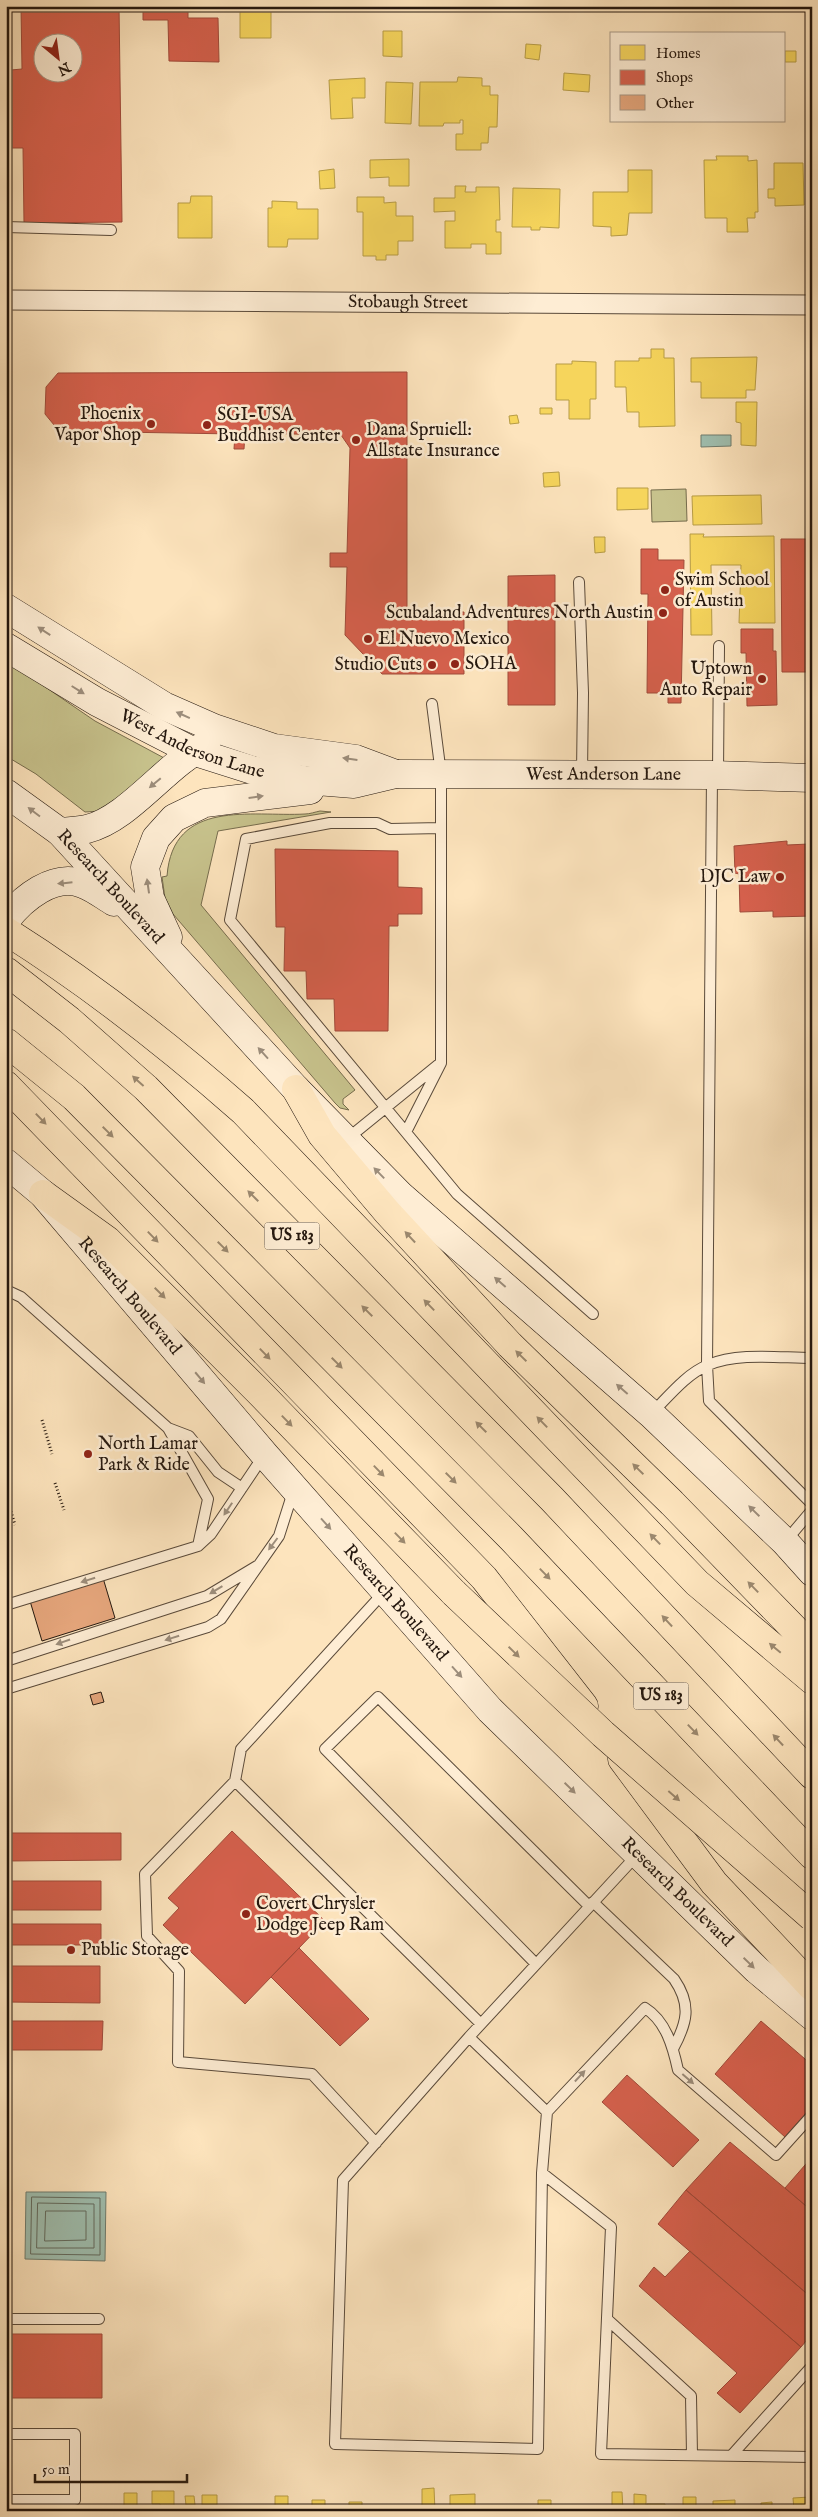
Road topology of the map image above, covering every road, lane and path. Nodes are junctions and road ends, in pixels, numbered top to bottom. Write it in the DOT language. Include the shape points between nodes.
graph roads {
  1 [pos="6,227"];
  2 [pos="111,230"];
  3 [pos="6,300"];
  4 [pos="812,305"];
  5 [pos="579,582"];
  6 [pos="6,608"];
  7 [pos="719,646"];
  8 [pos="6,647"];
  9 [pos="432,704"];
  10 [pos="244,740"];
  11 [pos="192,752"];
  12 [pos="396,774"];
  13 [pos="441,774"];
  14 [pos="715,775"];
  15 [pos="582,776"];
  16 [pos="812,778"];
  17 [pos="354,784"];
  18 [pos="6,794"];
  19 [pos="441,828"];
  20 [pos="60,832"];
  21 [pos="139,917"];
  22 [pos="6,920"];
  23 [pos="6,930"];
  24 [pos="181,963"];
  25 [pos="14,976"];
  26 [pos="6,1042"];
  27 [pos="441,1063"];
  28 [pos="6,1085"];
  29 [pos="296,1089"];
  30 [pos="384,1108"];
  31 [pos="406,1132"];
  32 [pos="346,1140"];
  33 [pos="6,1163"];
  34 [pos="43,1194"];
  35 [pos="6,1290"];
  36 [pos="593,1314"];
  37 [pos="812,1358"];
  38 [pos="707,1366"];
  39 [pos="650,1414"];
  40 [pos="42,1420"];
  41 [pos="168,1428"];
  42 [pos="52,1454"];
  43 [pos="265,1454"];
  44 [pos="55,1483"];
  45 [pos="242,1488"];
  46 [pos="294,1488"];
  47 [pos="7,1498"];
  48 [pos="812,1504"];
  49 [pos="64,1510"];
  50 [pos="812,1510"];
  51 [pos="15,1525"];
  52 [pos="785,1542"];
  53 [pos="198,1546"];
  54 [pos="258,1565"];
  55 [pos="812,1572"];
  56 [pos="386,1591"];
  57 [pos="6,1604"];
  58 [pos="812,1647"];
  59 [pos="6,1661"];
  60 [pos="812,1680"];
  61 [pos="6,1689"];
  62 [pos="812,1775"];
  63 [pos="235,1781"];
  64 [pos="638,1854"];
  65 [pos="812,1855"];
  66 [pos="591,1904"];
  67 [pos="812,1917"];
  68 [pos="536,1964"];
  69 [pos="812,1988"];
  70 [pos="812,2016"];
  71 [pos="481,2024"];
  72 [pos="469,2037"];
  73 [pos="674,2049"];
  74 [pos="547,2112"];
  75 [pos="812,2115"];
  76 [pos="376,2143"];
  77 [pos="542,2173"];
  78 [pos="6,2319"];
  79 [pos="607,2319"];
  80 [pos="99,2320"];
  81 [pos="812,2366"];
  82 [pos="6,2434"];
  83 [pos="692,2456"];
  84 [pos="731,2456"];
  85 [pos="812,2457"];
  86 [pos="6,2500"];
  1 -- 2 [label="lane"];
  3 -- 4 [label="street, Stobaugh Street"];
  5 -- 15 [label="lane"];
  10 -- 6 [label="main road, one-way" via="164,706"];
  7 -- 14 [label="lane"];
  8 -- 11 [label="main road, West Anderson Lane, one-way" via="97,702"];
  9 -- 13 [label="lane"];
  10 -- 11 [label="main road" via="213,741"];
  12 -- 10 [label="main road, West Anderson Lane, one-way" via="356,759 292,752"];
  11 -- 17 [label="main road, West Anderson Lane" via="252,770 304,780"];
  11 -- 20 [label="main road, one-way" via="120,812 88,828"];
  12 -- 13 [label="main road, West Anderson Lane"];
  12 -- 17 [label="main road, West Anderson Lane"];
  13 -- 15 [label="main road, West Anderson Lane"];
  13 -- 19 [label="lane"];
  14 -- 15 [label="main road, West Anderson Lane"];
  14 -- 16 [label="main road, West Anderson Lane"];
  14 -- 38 [label="lane"];
  24 -- 17 [label="main road, one-way" via="150,898 145,866 156,838 174,818 205,803"];
  20 -- 18 [label="main road, Research Boulevard, one-way"];
  19 -- 27 [label="lane"];
  19 -- 30 [label="lane" via="390,829 377,823 330,823 246,839 244,848 230,920"];
  20 -- 21 [label="main road, Research Boulevard"];
  21 -- 22 [label="main road, one-way" via="82,883 72,882 34,892"];
  21 -- 24 [label="main road, Research Boulevard"];
  60 -- 23 [label="highway, one-way" via="697,1583 243,1111 115,1005"];
  29 -- 24 [label="main road, Research Boulevard, one-way"];
  62 -- 25 [label="highway, US 183, one-way" via="552,1499 146,1088"];
  26 -- 65 [label="highway, US 183, one-way" via="74,1097 511,1538"];
  27 -- 30 [label="lane"];
  27 -- 31 [label="lane"];
  28 -- 69 [label="highway, one-way" via="484,1578 550,1660 714,1883"];
  29 -- 32 [label="main road, Research Boulevard"];
  58 -- 29 [label="highway, one-way" via="510,1345 387,1212 322,1135"];
  30 -- 31 [label="lane"];
  30 -- 32 [label="lane"];
  31 -- 36 [label="lane" via="457,1194"];
  39 -- 32 [label="main road, Research Boulevard, one-way" via="400,1195"];
  33 -- 34 [label="main road, Research Boulevard"];
  34 -- 43 [label="main road, Research Boulevard, one-way"];
  34 -- 67 [label="highway, one-way, bridge" via="107,1240 454,1593 603,1734"];
  35 -- 41 [label="lane" via="21,1297"];
  37 -- 38 [label="lane" via="731,1358"];
  38 -- 39 [label="lane" via="679,1385"];
  38 -- 48 [label="lane" via="709,1401"];
  52 -- 39 [label="main road, Research Boulevard, one-way"];
  40 -- 42 [label="path"];
  41 -- 45 [label="lane" via="189,1436 218,1472"];
  41 -- 53 [label="lane" via="208,1499"];
  43 -- 45 [label="lane"];
  43 -- 46 [label="main road, Research Boulevard"];
  44 -- 49 [label="path"];
  45 -- 53 [label="lane, one-way" via="211,1534"];
  46 -- 54 [label="lane, one-way" via="279,1536"];
  46 -- 56 [label="main road, Research Boulevard, one-way"];
  47 -- 51 [label="path"];
  50 -- 52 [label="lane"];
  52 -- 55 [label="main road, Research Boulevard"];
  53 -- 57 [label="lane, one-way"];
  54 -- 59 [label="lane, one-way" via="207,1596"];
  54 -- 61 [label="lane, one-way" via="221,1619 208,1627"];
  56 -- 63 [label="lane" via="241,1749"];
  56 -- 64 [label="main road, Research Boulevard, one-way" via="490,1710"];
  63 -- 71 [label="lane"];
  63 -- 76 [label="lane" via="145,1874 147,1936 179,1971 178,2062 312,2074"];
  64 -- 66 [label="lane"];
  64 -- 70 [label="main road, Research Boulevard, one-way" via="757,1970"];
  66 -- 68 [label="lane"];
  66 -- 68 [label="lane" via="378,1697 325,1749"];
  66 -- 73 [label="lane" via="682,1990 685,2025"];
  68 -- 71 [label="lane"];
  71 -- 72 [label="lane"];
  72 -- 74 [label="lane"];
  72 -- 76 [label="lane"];
  74 -- 73 [label="lane, one-way" via="645,2008 660,2020"];
  73 -- 75 [label="lane, one-way" via="678,2070 776,2155"];
  74 -- 77 [label="lane"];
  76 -- 77 [label="lane" via="343,2180 334,2444 538,2449"];
  77 -- 79 [label="lane" via="611,2227"];
  78 -- 80 [label="lane"];
  79 -- 83 [label="lane" via="691,2396"];
  79 -- 83 [label="lane" via="601,2454"];
  81 -- 84 [label="lane"];
  82 -- 86 [label="lane" via="75,2434 75,2500"];
  83 -- 84 [label="lane"];
  84 -- 85 [label="lane"];
}
